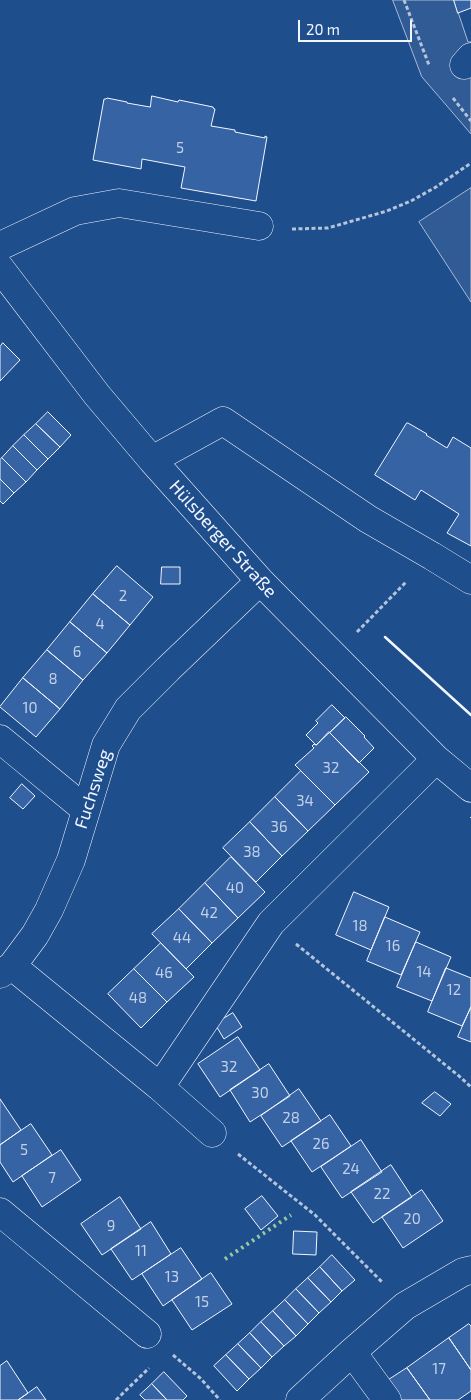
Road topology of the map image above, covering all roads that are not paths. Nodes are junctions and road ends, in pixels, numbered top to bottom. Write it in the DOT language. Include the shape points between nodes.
graph roads {
  1 [pos="259,226"];
  2 [pos="0,246"];
  3 [pos="0,268"];
  4 [pos="152,460"];
  5 [pos="471,580"];
  6 [pos="260,581"];
  7 [pos="0,739"];
  8 [pos="436,759"];
  9 [pos="471,788"];
  10 [pos="86,810"];
  11 [pos="6,970"];
  12 [pos="160,1087"];
  13 [pos="212,1133"];
  14 [pos="0,1212"];
  15 [pos="471,1270"];
  16 [pos="157,1342"];
  17 [pos="352,1352"];
  18 [pos="300,1400"];
  19 [pos="387,1400"];
  1 -- 2 [label="street" via="119,203 75,211"];
  3 -- 4 [label="street, Hülsberger Straße" via="97,395"];
  4 -- 5 [label="street" via="223,421 368,519"];
  4 -- 6 [label="street, Hülsberger Straße"];
  6 -- 8 [label="street, Hülsberger Straße"];
  6 -- 10 [label="street, Fuchsweg" via="128,709 106,746"];
  7 -- 10 [label="street"];
  8 -- 9 [label="street, Hülsberger Straße"];
  8 -- 12 [label="street" via="270,923"];
  10 -- 11 [label="street, Fuchsweg" via="71,860 49,910 36,935"];
  11 -- 12 [label="street"];
  12 -- 13 [label="street"];
  14 -- 16 [label="street"];
  15 -- 17 [label="street" via="405,1306"];
  17 -- 18 [label="street"];
  17 -- 19 [label="street"];
}
